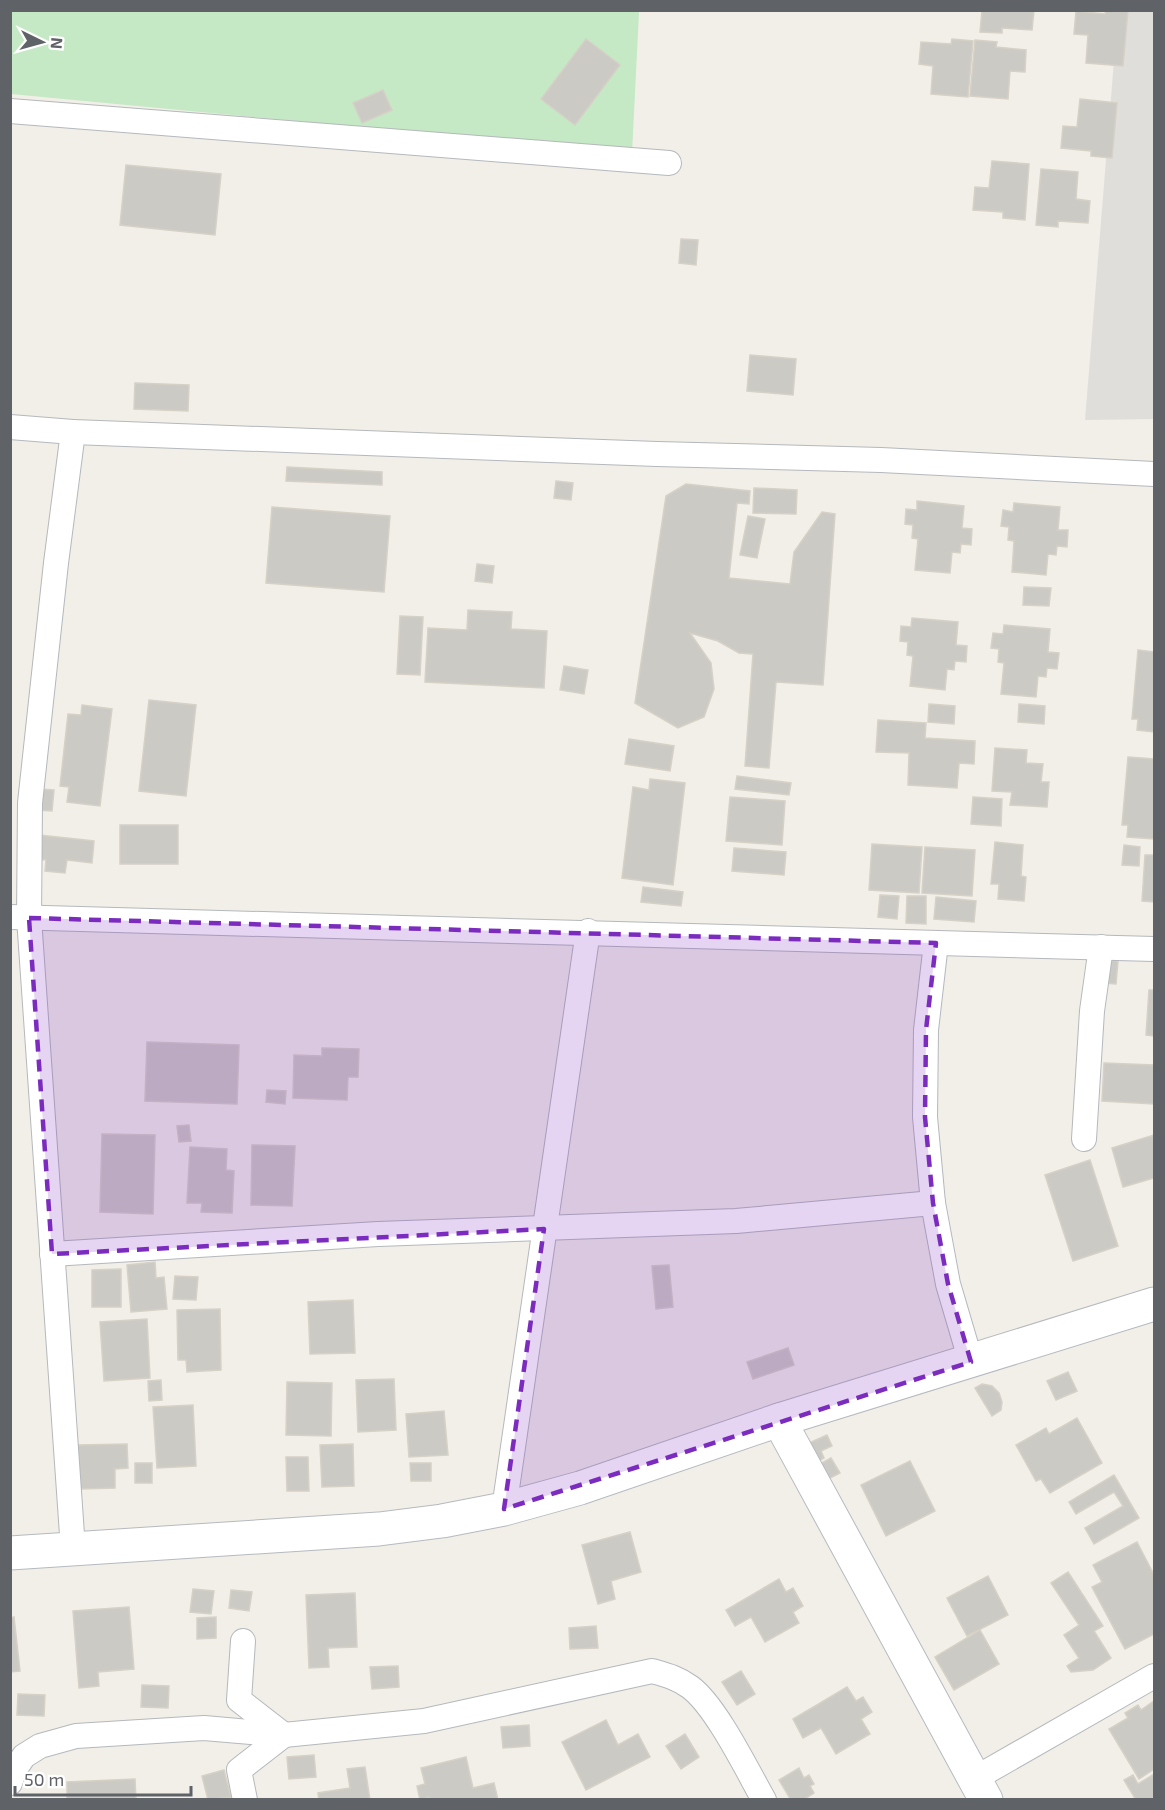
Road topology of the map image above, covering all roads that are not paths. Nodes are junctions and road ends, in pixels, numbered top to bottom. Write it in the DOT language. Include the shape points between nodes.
graph roads {
  1 [pos="10,111"];
  2 [pos="669,163"];
  3 [pos="10,428"];
  4 [pos="73,432"];
  5 [pos="1155,474"];
  6 [pos="20,917"];
  7 [pos="588,932"];
  8 [pos="936,943"];
  9 [pos="1101,947"];
  10 [pos="1155,949"];
  11 [pos="1084,1139"];
  12 [pos="933,1203"];
  13 [pos="544,1229"];
  14 [pos="52,1254"];
  15 [pos="1155,1304"];
  16 [pos="971,1362"];
  17 [pos="779,1420"];
  18 [pos="504,1509"];
  19 [pos="73,1549"];
  20 [pos="10,1553"];
  21 [pos="243,1641"];
  22 [pos="1155,1676"];
  23 [pos="284,1735"];
  24 [pos="10,1783"];
  25 [pos="980,1789"];
  26 [pos="245,1800"];
  27 [pos="764,1800"];
  1 -- 2 [label="street"];
  3 -- 4 [label="street"];
  4 -- 5 [label="street" via="881,460"];
  4 -- 6 [label="street"];
  6 -- 7 [label="street"];
  6 -- 14 [label="street"];
  7 -- 8 [label="street"];
  7 -- 13 [label="street"];
  8 -- 9 [label="street"];
  8 -- 12 [label="street" via="926,1030 925,1117"];
  9 -- 10 [label="street"];
  9 -- 11 [label="street" via="1092,1011"];
  12 -- 13 [label="street" via="736,1221"];
  12 -- 16 [label="street" via="948,1284"];
  13 -- 14 [label="street" via="260,1240"];
  13 -- 18 [label="street"];
  14 -- 19 [label="street"];
  15 -- 16 [label="main road"];
  16 -- 17 [label="main road"];
  17 -- 18 [label="main road" via="580,1488"];
  17 -- 25 [label="main road"];
  18 -- 19 [label="main road" via="380,1529"];
  19 -- 20 [label="main road"];
  21 -- 23 [label="street" via="239,1700"];
  22 -- 25 [label="street"];
  23 -- 24 [label="street" via="204,1728 76,1736 40,1746 24,1756"];
  23 -- 26 [label="street" via="239,1770"];
  23 -- 27 [label="street" via="424,1721 652,1671 672,1676 692,1689 716,1718"];
}
